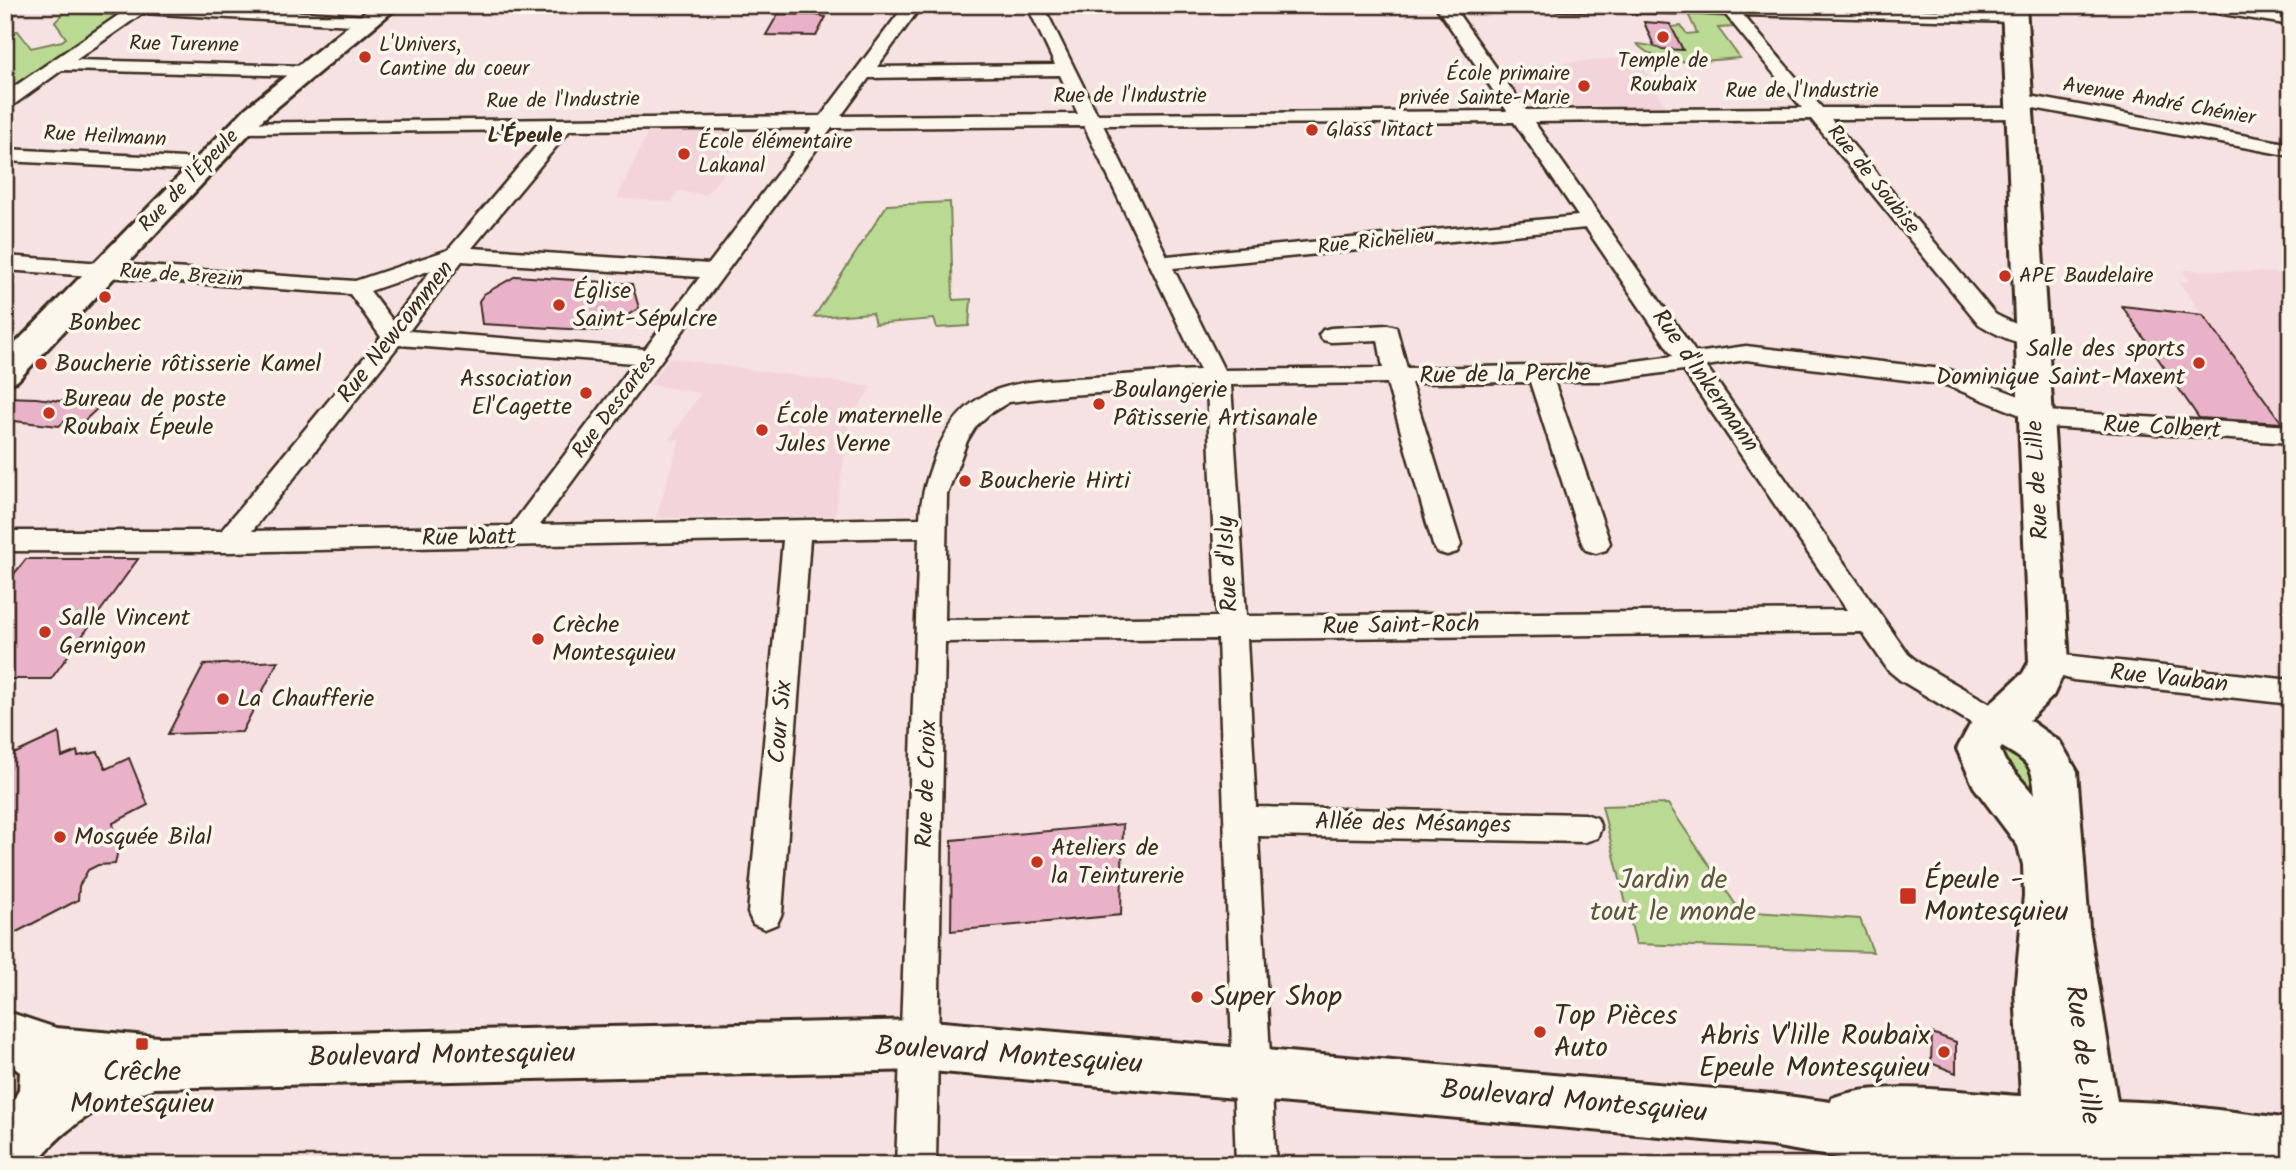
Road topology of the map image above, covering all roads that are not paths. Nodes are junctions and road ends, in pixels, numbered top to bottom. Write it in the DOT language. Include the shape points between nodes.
graph roads {
  1 [pos="95,5"];
  2 [pos="914,5"];
  3 [pos="1035,5"];
  4 [pos="1443,5"];
  5 [pos="1556,5"];
  6 [pos="2198,5"];
  7 [pos="139,8"];
  8 [pos="1729,8"];
  9 [pos="2014,11"];
  10 [pos="380,13"];
  11 [pos="2291,20"];
  12 [pos="60,65"];
  13 [pos="1066,70"];
  14 [pos="307,71"];
  15 [pos="864,73"];
  16 [pos="5,102"];
  17 [pos="2019,106"];
  18 [pos="1818,113"];
  19 [pos="1520,116"];
  20 [pos="1091,119"];
  21 [pos="828,121"];
  22 [pos="565,124"];
  23 [pos="241,127"];
  24 [pos="2291,150"];
  25 [pos="5,155"];
  26 [pos="203,165"];
  27 [pos="1593,221"];
  28 [pos="458,254"];
  29 [pos="5,263"];
  30 [pos="1159,263"];
  31 [pos="103,271"];
  32 [pos="715,271"];
  33 [pos="357,288"];
  34 [pos="1331,335"];
  35 [pos="393,337"];
  36 [pos="2032,338"];
  37 [pos="651,357"];
  38 [pos="1691,360"];
  39 [pos="1540,373"];
  40 [pos="5,374"];
  41 [pos="1397,377"];
  42 [pos="1218,379"];
  43 [pos="974,413"];
  44 [pos="2034,414"];
  45 [pos="2291,435"];
  46 [pos="933,527"];
  47 [pos="797,530"];
  48 [pos="517,537"];
  49 [pos="5,541"];
  50 [pos="228,542"];
  51 [pos="1596,542"];
  52 [pos="1447,545"];
  53 [pos="1871,621"];
  54 [pos="1232,627"];
  55 [pos="932,631"];
  56 [pos="2049,663"];
  57 [pos="2291,692"];
  58 [pos="1997,723"];
  59 [pos="1240,821"];
  60 [pos="1585,828"];
  61 [pos="765,913"];
  62 [pos="20,1042"];
  63 [pos="920,1045"];
  64 [pos="159,1063"];
  65 [pos="1252,1074"];
  66 [pos="2291,1146"];
  67 [pos="15,1150"];
  68 [pos="2291,1152"];
  69 [pos="2079,1153"];
  70 [pos="916,1165"];
  71 [pos="1256,1165"];
  72 [pos="2226,1165"];
  1 -- 7 [label="street"];
  2 -- 15 [label="street, Rue Descartes"];
  3 -- 13 [label="street, Rue d'Isly"];
  4 -- 19 [label="street, Rue d'Inkermann"];
  5 -- 8 [label="street"];
  6 -- 11 [label="street"];
  7 -- 10 [label="street"];
  7 -- 12 [label="street"];
  8 -- 9 [label="street"];
  8 -- 18 [label="street, Rue de Soubise"];
  9 -- 17 [label="street, Rue de Lille"];
  10 -- 14 [label="street, Rue de l'Épeule"];
  12 -- 14 [label="street, Rue Turenne"];
  12 -- 16 [label="street"];
  13 -- 15 [label="street"];
  13 -- 20 [label="street, Rue d'Isly"];
  14 -- 23 [label="street, Rue de l'Épeule"];
  15 -- 21 [label="street, Rue Descartes"];
  17 -- 18 [label="street, Rue de l'Industrie"];
  17 -- 24 [label="street, Avenue André Chénier"];
  17 -- 36 [label="street, Rue de Lille"];
  18 -- 19 [label="street, Rue de l'Industrie"];
  18 -- 36 [label="street, Rue de Soubise" via="1987,319"];
  19 -- 20 [label="street, Rue de l'Industrie"];
  19 -- 27 [label="street, Rue d'Inkermann"];
  20 -- 21 [label="street, Rue de l'Industrie"];
  20 -- 30 [label="street, Rue d'Isly"];
  21 -- 22 [label="street, Rue de l'Industrie"];
  21 -- 32 [label="street, Rue Descartes"];
  22 -- 23 [label="street, Rue de l'Industrie"];
  22 -- 28 [label="street, Rue Newcommen"];
  23 -- 26 [label="street, Rue de l'Épeule"];
  25 -- 26 [label="street, Rue Heilmann"];
  26 -- 31 [label="street, Rue de l'Épeule"];
  27 -- 30 [label="street, Rue Richelieu"];
  27 -- 38 [label="street, Rue d'Inkermann"];
  28 -- 32 [label="street"];
  28 -- 33 [label="street"];
  28 -- 35 [label="street, Rue Newcommen"];
  29 -- 31 [label="street, Rue de Brezin"];
  30 -- 42 [label="street, Rue d'Isly"];
  31 -- 33 [label="street, Rue de Brezin"];
  31 -- 40 [label="street, Rue de l'Épeule"];
  32 -- 37 [label="street, Rue Descartes"];
  33 -- 35 [label="street"];
  34 -- 41 [label="street" via="1388,332"];
  35 -- 37 [label="street"];
  35 -- 50 [label="street, Rue Newcommen"];
  36 -- 44 [label="street, Rue de Lille"];
  37 -- 48 [label="street, Rue Descartes"];
  38 -- 39 [label="street, Rue de la Perche" via="1606,373"];
  38 -- 44 [label="street, Rue de la Perche" via="1754,353 1941,376"];
  38 -- 53 [label="street, Rue d'Inkermann"];
  39 -- 41 [label="street, Rue de la Perche"];
  39 -- 51 [label="street"];
  41 -- 42 [label="street, Rue de la Perche"];
  41 -- 52 [label="street"];
  42 -- 43 [label="street, Rue de la Perche" via="1036,390 995,398"];
  42 -- 54 [label="street, Rue d'Isly"];
  43 -- 46 [label="street, Rue de Croix" via="957,435 939,476"];
  44 -- 45 [label="street, Rue Colbert"];
  44 -- 56 [label="street, Rue de Lille"];
  46 -- 47 [label="street, Rue Watt"];
  46 -- 55 [label="street, Rue de Croix"];
  47 -- 48 [label="street, Rue Watt"];
  47 -- 61 [label="street, Cour Six"];
  48 -- 50 [label="street, Rue Watt"];
  49 -- 50 [label="street, Rue Watt"];
  53 -- 54 [label="street, Rue Saint-Roch"];
  53 -- 58 [label="street, Rue d'Inkermann" via="1906,669"];
  54 -- 55 [label="street, Rue Saint-Roch"];
  54 -- 59 [label="street, Rue d'Isly"];
  55 -- 63 [label="street, Rue de Croix"];
  56 -- 57 [label="street, Rue Vauban"];
  56 -- 58 [label="street" via="2045,677"];
  58 -- 69 [label="street, Rue de Lille" via="2037,747 2055,771 2065,927 2088,1072"];
  59 -- 60 [label="street, Allée des Mésanges"];
  59 -- 65 [label="street, Rue d'Isly"];
  62 -- 64 [label="street, Boulevard Montesquieu" via="56,1053"];
  62 -- 67 [label="street" via="43,1062 46,1080 42,1102"];
  63 -- 64 [label="street, Boulevard Montesquieu"];
  63 -- 65 [label="street, Boulevard Montesquieu"];
  63 -- 70 [label="street, Rue de Croix"];
  64 -- 67 [label="street, Boulevard Montesquieu" via="126,1070 70,1097"];
  65 -- 69 [label="street, Boulevard Montesquieu" via="1772,1120 1947,1153"];
  65 -- 71 [label="street, Rue d'Isly"];
  66 -- 69 [label="street, Boulevard Montesquieu" via="2213,1135"];
  68 -- 72 [label="street"];
}
